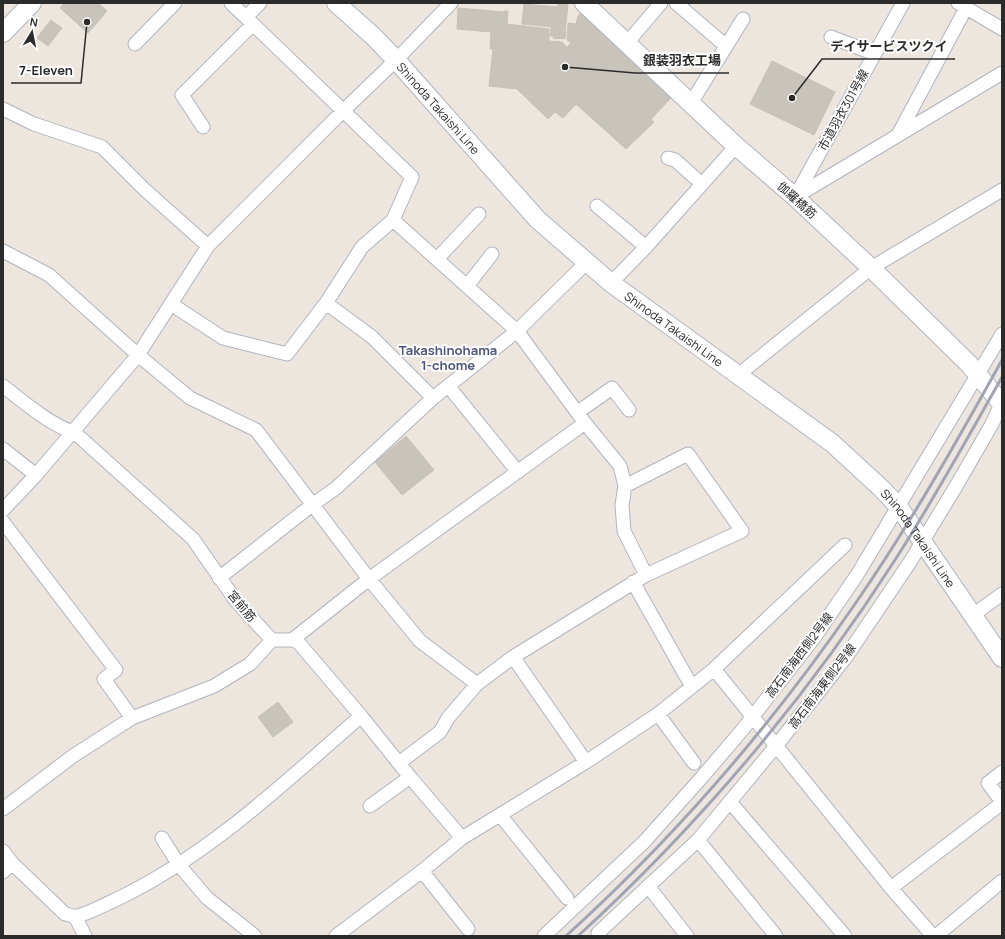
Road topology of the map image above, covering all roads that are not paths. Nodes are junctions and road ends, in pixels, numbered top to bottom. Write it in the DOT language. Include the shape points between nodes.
graph roads {
  1 [pos="32,3"];
  2 [pos="175,3"];
  3 [pos="231,3"];
  4 [pos="260,3"];
  5 [pos="336,3"];
  6 [pos="451,3"];
  7 [pos="584,3"];
  8 [pos="661,3"];
  9 [pos="676,3"];
  10 [pos="903,3"];
  11 [pos="962,5"];
  12 [pos="743,20"];
  13 [pos="249,21"];
  14 [pos="1002,29"];
  15 [pos="3,33"];
  16 [pos="831,37"];
  17 [pos="626,43"];
  18 [pos="135,44"];
  19 [pos="726,46"];
  20 [pos="875,54"];
  21 [pos="396,60"];
  22 [pos="1002,73"];
  23 [pos="691,103"];
  24 [pos="3,110"];
  25 [pos="343,111"];
  26 [pos="203,127"];
  27 [pos="897,136"];
  28 [pos="736,146"];
  29 [pos="668,158"];
  30 [pos="702,184"];
  31 [pos="1002,190"];
  32 [pos="795,197"];
  33 [pos="597,206"];
  34 [pos="479,214"];
  35 [pos="393,220"];
  36 [pos="208,246"];
  37 [pos="646,247"];
  38 [pos="3,251"];
  39 [pos="492,254"];
  40 [pos="437,259"];
  41 [pos="586,262"];
  42 [pos="871,268"];
  43 [pos="611,284"];
  44 [pos="467,286"];
  45 [pos="326,303"];
  46 [pos="171,304"];
  47 [pos="517,331"];
  48 [pos="1002,334"];
  49 [pos="138,355"];
  50 [pos="977,374"];
  51 [pos="738,375"];
  52 [pos="3,386"];
  53 [pos="449,386"];
  54 [pos="433,398"];
  55 [pos="1002,403"];
  56 [pos="629,410"];
  57 [pos="582,417"];
  58 [pos="74,432"];
  59 [pos="3,449"];
  60 [pos="518,472"];
  61 [pos="36,475"];
  62 [pos="625,486"];
  63 [pos="312,505"];
  64 [pos="898,506"];
  65 [pos="3,510"];
  66 [pos="3,522"];
  67 [pos="922,542"];
  68 [pos="845,545"];
  69 [pos="646,575"];
  70 [pos="219,578"];
  71 [pos="369,579"];
  72 [pos="634,582"];
  73 [pos="1002,594"];
  74 [pos="973,615"];
  75 [pos="272,640"];
  76 [pos="292,640"];
  77 [pos="513,658"];
  78 [pos="1002,658"];
  79 [pos="714,668"];
  80 [pos="477,684"];
  81 [pos="692,685"];
  82 [pos="658,714"];
  83 [pos="361,716"];
  84 [pos="752,717"];
  85 [pos="132,718"];
  86 [pos="776,746"];
  87 [pos="586,762"];
  88 [pos="694,762"];
  89 [pos="399,763"];
  90 [pos="1002,772"];
  91 [pos="410,777"];
  92 [pos="730,802"];
  93 [pos="1002,802"];
  94 [pos="370,806"];
  95 [pos="3,809"];
  96 [pos="500,815"];
  97 [pos="162,838"];
  98 [pos="462,838"];
  99 [pos="698,840"];
  100 [pos="3,851"];
  101 [pos="179,865"];
  102 [pos="7,868"];
  103 [pos="422,871"];
  104 [pos="1002,881"];
  105 [pos="648,886"];
  106 [pos="890,888"];
  107 [pos="567,898"];
  108 [pos="75,916"];
  109 [pos="468,929"];
  110 [pos="85,936"];
  111 [pos="255,936"];
  112 [pos="336,936"];
  113 [pos="544,936"];
  114 [pos="598,936"];
  115 [pos="687,936"];
  116 [pos="776,936"];
  117 [pos="845,936"];
  118 [pos="935,936"];
  1 -- 15 [label="main road"];
  2 -- 18 [label="street"];
  3 -- 13 [label="street"];
  4 -- 13 [label="street"];
  5 -- 21 [label="main road, Shinoda Takaishi Line"];
  6 -- 21 [label="street"];
  7 -- 17 [label="main road, 伽羅橋筋"];
  8 -- 17 [label="street"];
  9 -- 19 [label="street"];
  10 -- 20 [label="street, 市道羽衣301号線"];
  11 -- 14 [label="street"];
  11 -- 27 [label="street"];
  12 -- 19 [label="street"];
  13 -- 25 [label="street"];
  13 -- 26 [label="street" via="182,95"];
  16 -- 20 [label="street"];
  17 -- 23 [label="main road, 伽羅橋筋"];
  19 -- 23 [label="street"];
  20 -- 32 [label="street, 市道羽衣301号線"];
  21 -- 25 [label="street"];
  21 -- 41 [label="main road, Shinoda Takaishi Line" via="538,220"];
  22 -- 27 [label="street"];
  23 -- 28 [label="main road, 伽羅橋筋"];
  24 -- 36 [label="street" via="34,124 102,147 144,189"];
  25 -- 35 [label="street" via="412,177"];
  25 -- 36 [label="street"];
  27 -- 32 [label="street"];
  28 -- 30 [label="street"];
  28 -- 32 [label="main road, 伽羅橋筋"];
  29 -- 30 [label="street" via="675,160"];
  30 -- 37 [label="street"];
  31 -- 42 [label="street"];
  32 -- 42 [label="main road, 伽羅橋筋"];
  33 -- 37 [label="street"];
  34 -- 40 [label="street"];
  35 -- 40 [label="street"];
  35 -- 45 [label="street" via="362,247"];
  36 -- 46 [label="street"];
  37 -- 43 [label="street"];
  38 -- 49 [label="street" via="49,275"];
  39 -- 44 [label="street"];
  40 -- 44 [label="street"];
  41 -- 43 [label="main road, Shinoda Takaishi Line"];
  41 -- 47 [label="street"];
  42 -- 50 [label="main road, 伽羅橋筋"];
  42 -- 51 [label="street"];
  43 -- 51 [label="main road, Shinoda Takaishi Line"];
  44 -- 47 [label="street"];
  45 -- 46 [label="street" via="287,354 223,338"];
  45 -- 54 [label="street" via="372,337"];
  46 -- 49 [label="street"];
  47 -- 53 [label="street"];
  47 -- 57 [label="street"];
  48 -- 50 [label="street, 高石南海西側2号線"];
  49 -- 58 [label="street"];
  49 -- 63 [label="street" via="190,398 256,430"];
  50 -- 55 [label="main road, 伽羅橋筋"];
  50 -- 64 [label="street, 高石南海西側2号線"];
  51 -- 64 [label="main road, Shinoda Takaishi Line" via="832,442"];
  52 -- 58 [label="street, 宮前筋" via="66,430"];
  53 -- 54 [label="street"];
  53 -- 60 [label="street"];
  54 -- 63 [label="street" via="336,488"];
  55 -- 67 [label="street, 高石南海東側2号線"];
  56 -- 57 [label="street" via="612,388"];
  57 -- 60 [label="street"];
  57 -- 62 [label="street" via="620,466"];
  58 -- 61 [label="street"];
  58 -- 70 [label="street, 宮前筋" via="193,539"];
  59 -- 61 [label="street"];
  60 -- 71 [label="street"];
  61 -- 65 [label="street"];
  62 -- 69 [label="street" via="622,506 624,530"];
  62 -- 69 [label="street" via="688,454 742,530"];
  63 -- 70 [label="street"];
  63 -- 71 [label="street"];
  64 -- 67 [label="main road, Shinoda Takaishi Line"];
  64 -- 84 [label="street, 高石南海西側2号線" via="857,575 814,638"];
  66 -- 85 [label="street" via="116,670 104,679"];
  67 -- 74 [label="main road, Shinoda Takaishi Line"];
  67 -- 86 [label="street, 高石南海東側2号線" via="846,656"];
  68 -- 79 [label="street"];
  69 -- 72 [label="street"];
  70 -- 75 [label="street, 宮前筋" via="236,601"];
  71 -- 76 [label="street"];
  71 -- 80 [label="street" via="420,641"];
  72 -- 77 [label="street"];
  72 -- 81 [label="street"];
  73 -- 74 [label="street"];
  74 -- 78 [label="main road, Shinoda Takaishi Line"];
  75 -- 76 [label="street"];
  75 -- 85 [label="street" via="250,664 214,686"];
  76 -- 83 [label="street" via="298,642"];
  77 -- 80 [label="street"];
  77 -- 87 [label="street"];
  79 -- 81 [label="street"];
  79 -- 84 [label="street"];
  80 -- 89 [label="street" via="448,718 440,732"];
  81 -- 82 [label="street"];
  82 -- 87 [label="street"];
  82 -- 88 [label="street"];
  83 -- 89 [label="street"];
  83 -- 101 [label="street" via="254,809"];
  84 -- 86 [label="street"];
  84 -- 113 [label="street, 高石南海西側2号線" via="644,842"];
  85 -- 95 [label="street" via="73,756"];
  86 -- 92 [label="street, 高石南海東側2号線"];
  86 -- 106 [label="street"];
  87 -- 96 [label="street"];
  89 -- 91 [label="street"];
  90 -- 93 [label="street" via="988,783"];
  91 -- 94 [label="street"];
  91 -- 98 [label="street"];
  92 -- 99 [label="street, 高石南海東側2号線"];
  92 -- 117 [label="street"];
  93 -- 106 [label="street"];
  96 -- 98 [label="street"];
  96 -- 107 [label="street"];
  97 -- 101 [label="street"];
  98 -- 103 [label="street"];
  99 -- 105 [label="street, 高石南海東側2号線"];
  99 -- 116 [label="street"];
  100 -- 102 [label="street"];
  101 -- 108 [label="street" via="140,888"];
  101 -- 111 [label="street" via="207,898"];
  102 -- 108 [label="street" via="65,914"];
  103 -- 109 [label="street"];
  103 -- 112 [label="street"];
  104 -- 118 [label="street"];
  105 -- 114 [label="street, 高石南海東側2号線" via="598,933"];
  105 -- 115 [label="street"];
  106 -- 118 [label="street"];
  108 -- 110 [label="street"];
}
